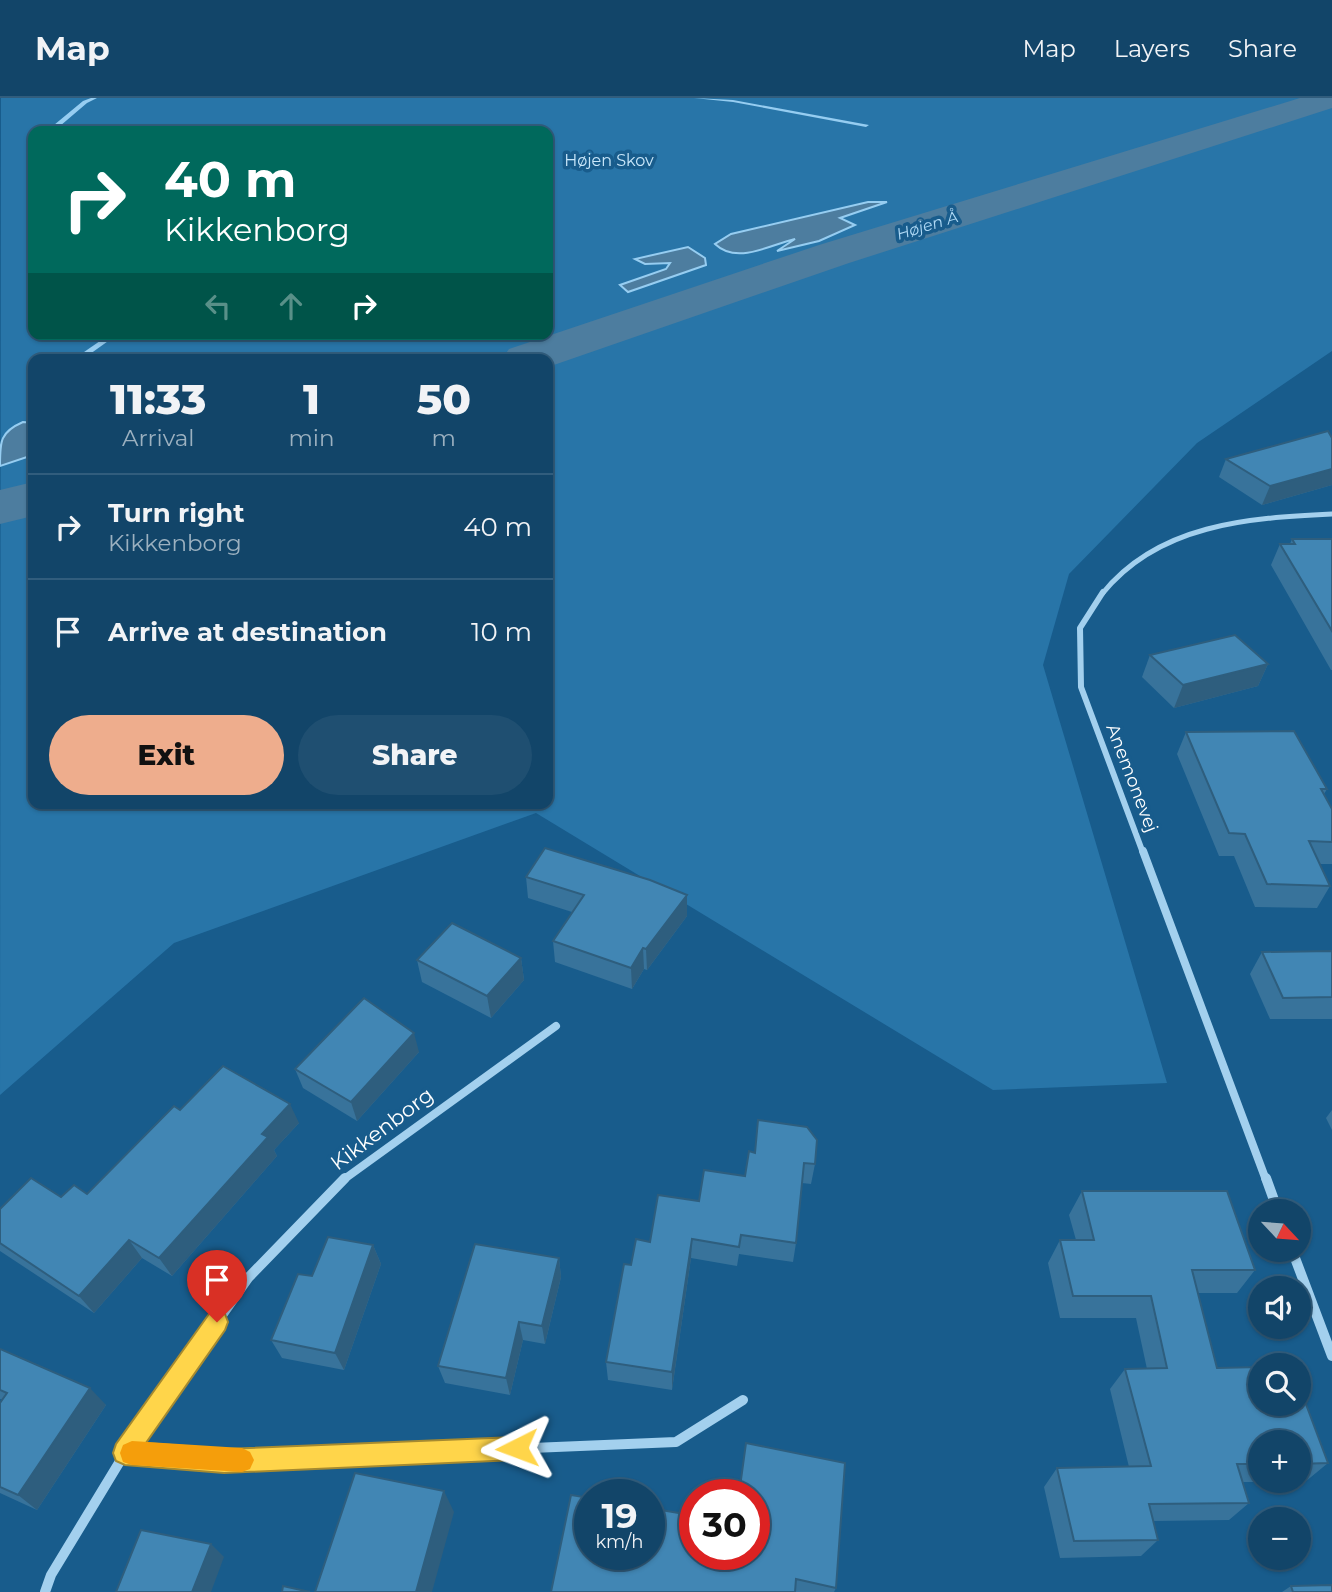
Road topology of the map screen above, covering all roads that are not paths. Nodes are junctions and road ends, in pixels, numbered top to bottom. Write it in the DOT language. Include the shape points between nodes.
graph roads {
  1 [pos="1332,514"];
  2 [pos="556,1026"];
  3 [pos="1273,1199"];
  4 [pos="1297,1262"];
  5 [pos="1332,1356"];
  6 [pos="743,1400"];
  7 [pos="125,1453"];
  8 [pos="45,1592"];
  1 -- 3 [label="street, Anemonevej" via="1271,516 1195,530 1142,556 1107,584 1080,627 1081,687"];
  2 -- 7 [label="street, Kikkenborg" via="349,1173 248,1278"];
  4 -- 5 [label="street"];
  6 -- 7 [label="street" via="676,1442 224,1461"];
  7 -- 8 [label="street, Kikkenborg"];
}
